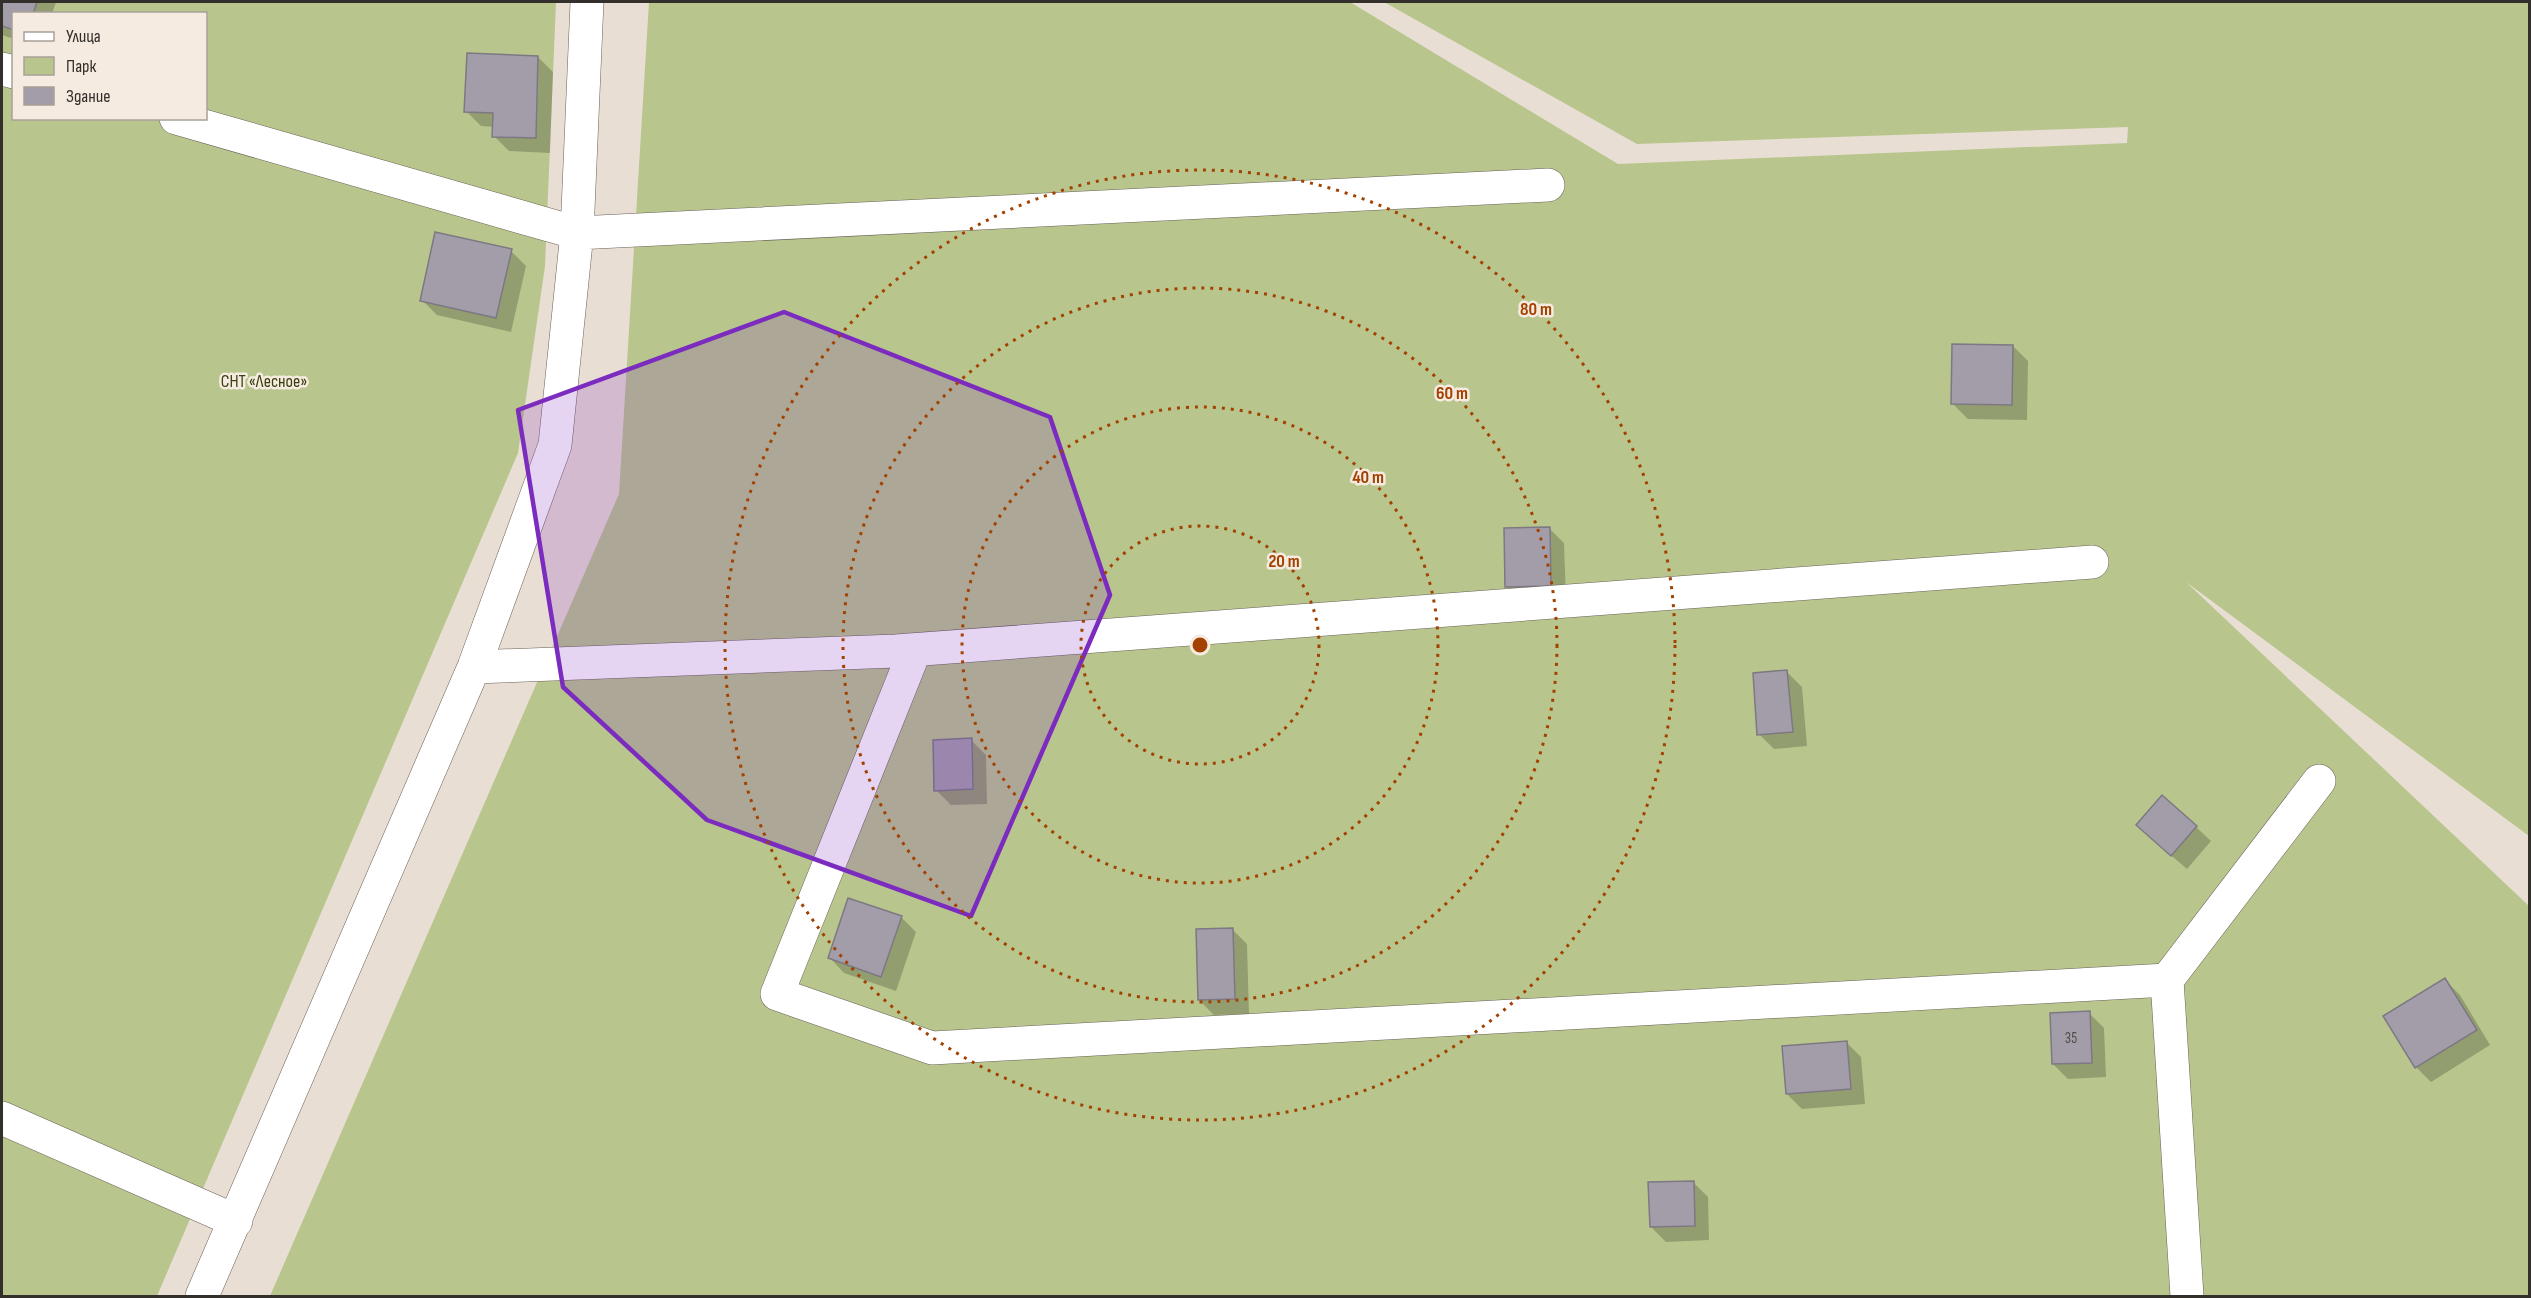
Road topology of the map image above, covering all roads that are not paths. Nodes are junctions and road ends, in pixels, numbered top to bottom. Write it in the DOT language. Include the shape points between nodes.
graph roads {
  1 [pos="587,2"];
  2 [pos="183,120"];
  3 [pos="1548,185"];
  4 [pos="577,232"];
  5 [pos="2092,562"];
  6 [pos="915,650"];
  7 [pos="474,667"];
  8 [pos="2319,781"];
  9 [pos="2167,980"];
  10 [pos="2,1118"];
  11 [pos="236,1221"];
  12 [pos="202,1296"];
  13 [pos="2187,1296"];
  1 -- 4 [label="street"];
  2 -- 4 [label="street"];
  3 -- 4 [label="street"];
  4 -- 7 [label="street" via="555,445"];
  5 -- 6 [label="street"];
  6 -- 7 [label="street"];
  6 -- 9 [label="street" via="777,994 932,1048"];
  7 -- 11 [label="street"];
  8 -- 9 [label="street"];
  9 -- 13 [label="street"];
  10 -- 11 [label="street"];
  11 -- 12 [label="street"];
}
